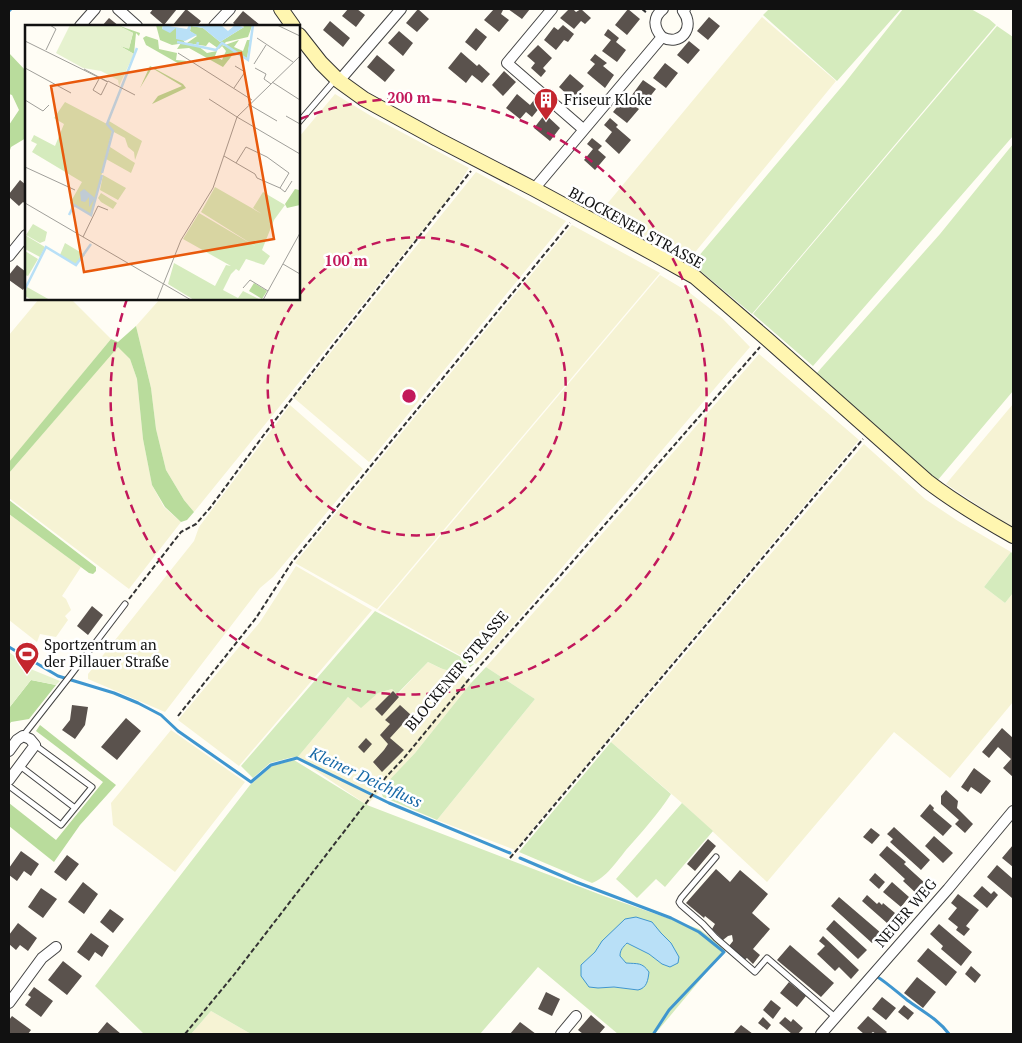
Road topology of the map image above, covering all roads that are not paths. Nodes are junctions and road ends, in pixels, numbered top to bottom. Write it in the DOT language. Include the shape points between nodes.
graph roads {
  1 [pos="95,9"];
  2 [pos="118,9"];
  3 [pos="230,9"];
  4 [pos="282,9"];
  5 [pos="401,9"];
  6 [pos="552,9"];
  7 [pos="663,9"];
  8 [pos="683,10"];
  9 [pos="81,25"];
  10 [pos="136,25"];
  11 [pos="215,25"];
  12 [pos="292,25"];
  13 [pos="300,35"];
  14 [pos="662,37"];
  15 [pos="338,80"];
  16 [pos="300,121"];
  17 [pos="583,130"];
  18 [pos="534,189"];
  19 [pos="25,236"];
  20 [pos="9,256"];
  21 [pos="977,516"];
  22 [pos="1013,536"];
  23 [pos="1013,541"];
  24 [pos="125,604"];
  25 [pos="16,737"];
  26 [pos="35,745"];
  27 [pos="9,751"];
  28 [pos="20,766"];
  29 [pos="9,780"];
  30 [pos="9,786"];
  31 [pos="75,808"];
  32 [pos="1013,811"];
  33 [pos="716,857"];
  34 [pos="56,947"];
  35 [pos="9,1003"];
  36 [pos="576,1016"];
  37 [pos="836,1017"];
  38 [pos="561,1034"];
  39 [pos="821,1034"];
  1 -- 9 [label="street"];
  2 -- 10 [label="street"];
  3 -- 11 [label="street"];
  4 -- 12 [label="street"];
  5 -- 15 [label="street"];
  6 -- 17 [label="street" via="507,62"];
  7 -- 14 [label="street" via="657,14 655,23"];
  8 -- 14 [label="street" via="688,19 685,33 674,40"];
  13 -- 15 [label="street, BLOCKENER STRASSE"];
  14 -- 17 [label="street"];
  15 -- 16 [label="lane"];
  15 -- 18 [label="street, BLOCKENER STRASSE" via="387,112"];
  17 -- 18 [label="street"];
  18 -- 21 [label="street, BLOCKENER STRASSE" via="694,277 927,481"];
  19 -- 20 [label="street"];
  21 -- 22 [label="street, BLOCKENER STRASSE"];
  21 -- 23 [label="street, BLOCKENER STRASSE"];
  24 -- 25 [label="lane" via="63,686"];
  25 -- 26 [label="street" via="30,739"];
  25 -- 27 [label="street"];
  26 -- 28 [label="street"];
  26 -- 31 [label="lane" via="92,787"];
  28 -- 29 [label="street"];
  28 -- 31 [label="lane"];
  30 -- 31 [label="lane" via="61,825"];
  32 -- 37 [label="street, NEUER WEG"];
  33 -- 37 [label="lane" via="681,898 681,905 755,972 767,958"];
  34 -- 35 [label="street" via="42,958"];
  36 -- 38 [label="street"];
  37 -- 39 [label="street, NEUER WEG"];
}
